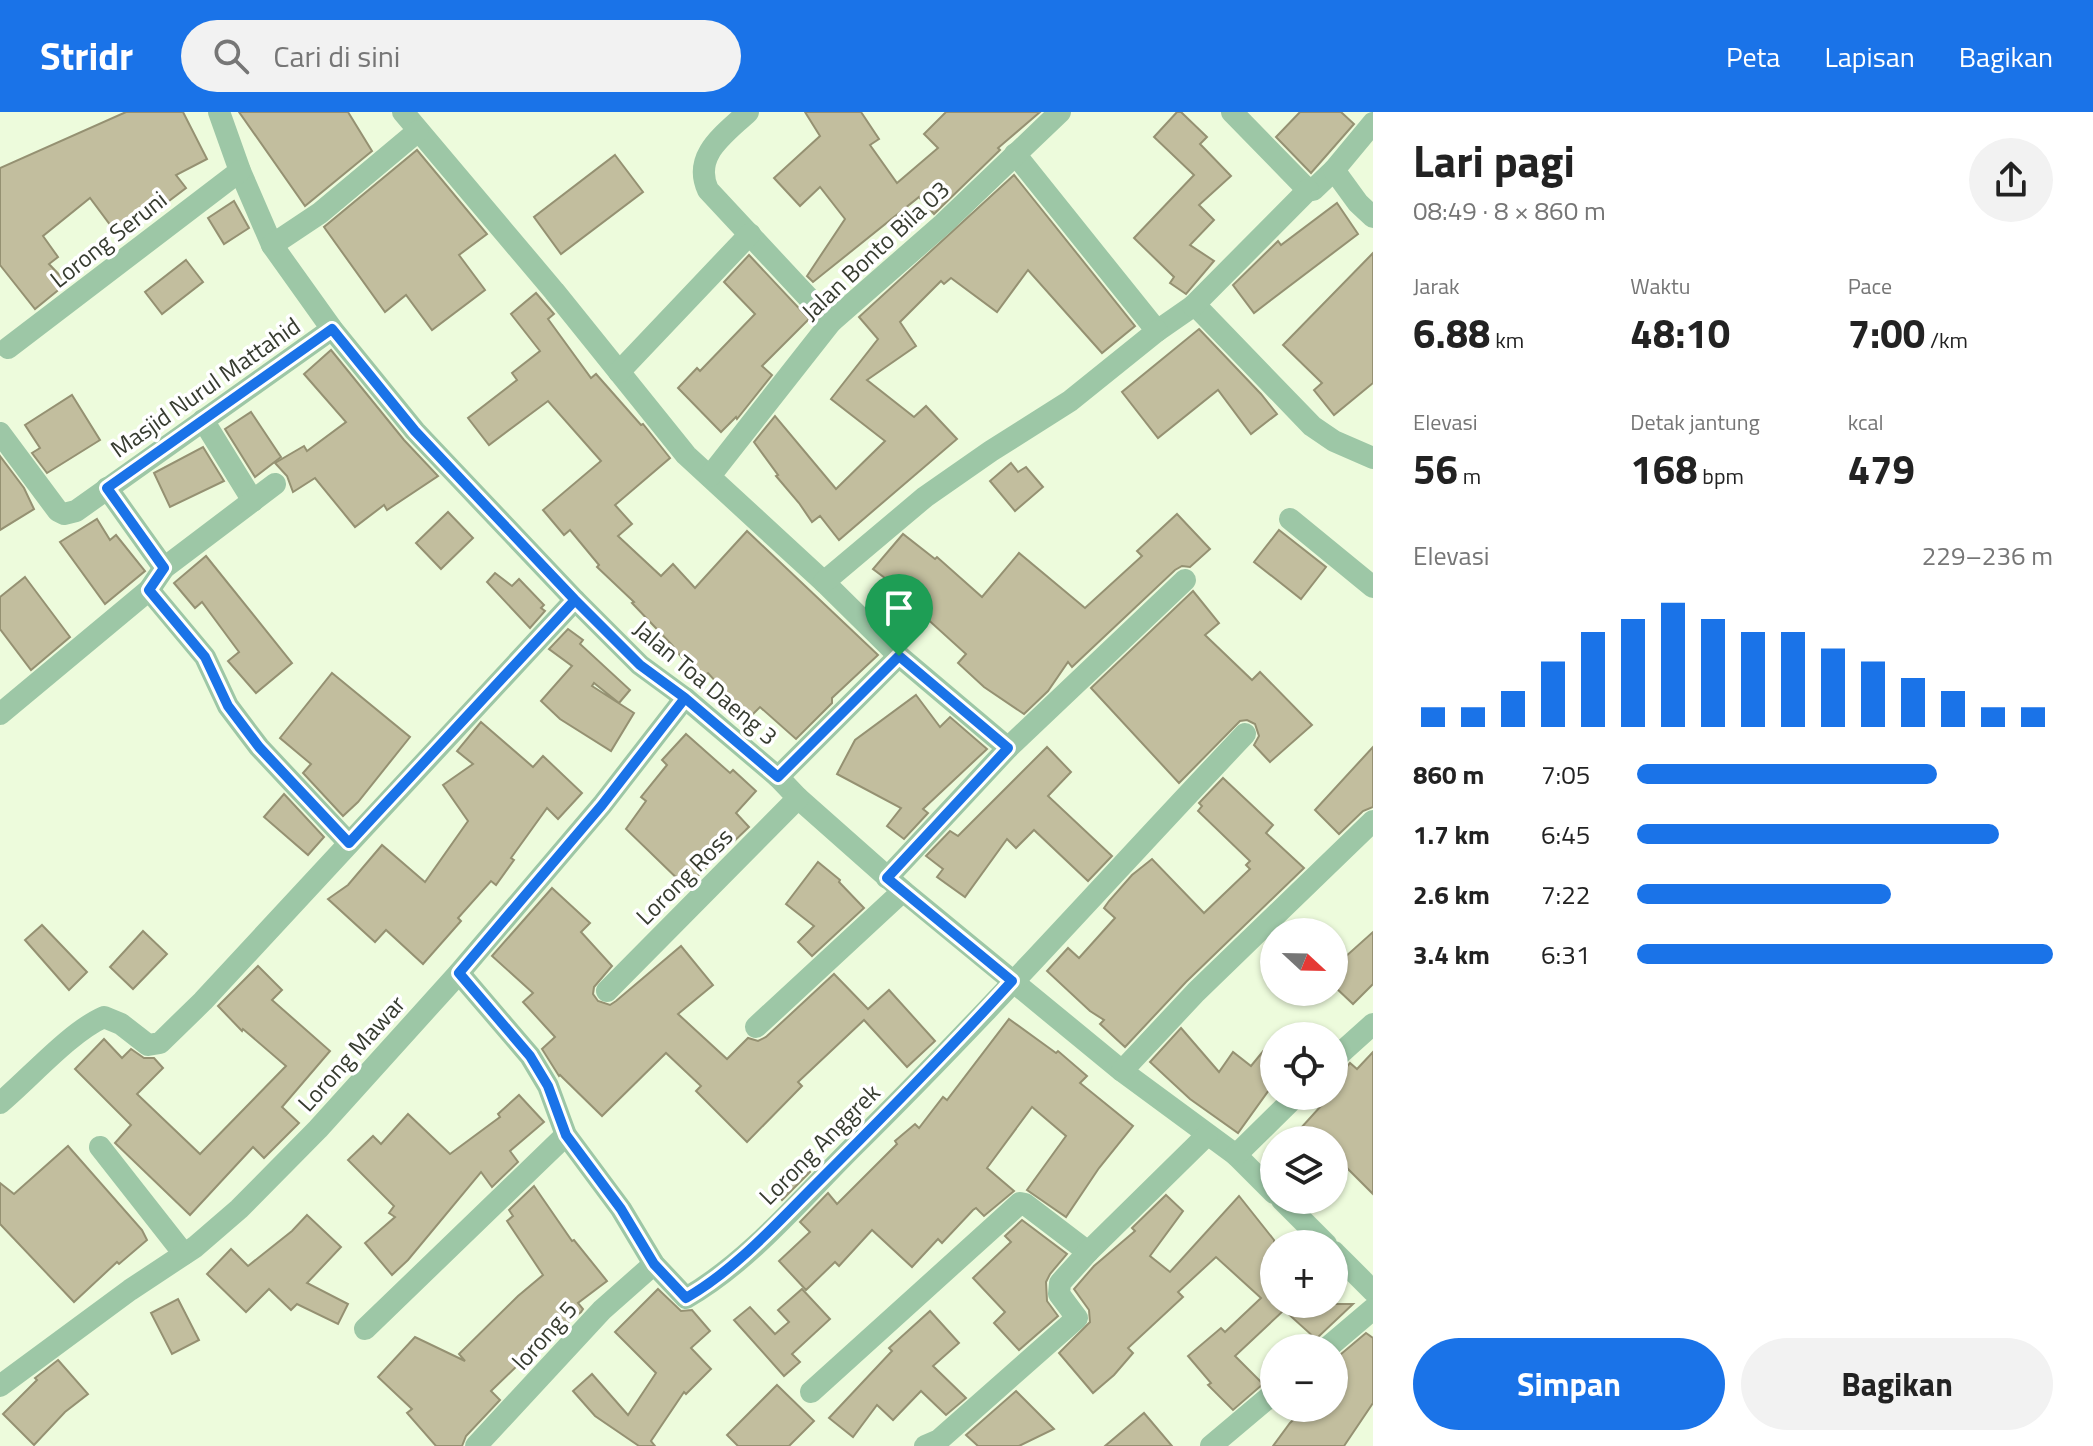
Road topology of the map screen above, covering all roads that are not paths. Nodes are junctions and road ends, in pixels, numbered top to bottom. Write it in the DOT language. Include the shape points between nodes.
graph roads {
  1 [pos="219,112"];
  2 [pos="403,112"];
  3 [pos="748,112"];
  4 [pos="1060,112"];
  5 [pos="1232,112"];
  6 [pos="1373,123"];
  7 [pos="418,131"];
  8 [pos="1015,154"];
  9 [pos="1334,170"];
  10 [pos="240,171"];
  11 [pos="1308,190"];
  12 [pos="1373,217"];
  13 [pos="750,234"];
  14 [pos="272,245"];
  15 [pos="1193,306"];
  16 [pos="831,322"];
  17 [pos="332,329"];
  18 [pos="1157,331"];
  19 [pos="8,348"];
  20 [pos="619,372"];
  21 [pos="203,420"];
  22 [pos="0,433"];
  23 [pos="1373,458"];
  24 [pos="710,476"];
  25 [pos="275,484"];
  26 [pos="107,488"];
  27 [pos="253,501"];
  28 [pos="1290,519"];
  29 [pos="164,568"];
  30 [pos="1185,580"];
  31 [pos="824,582"];
  32 [pos="1373,587"];
  33 [pos="149,590"];
  34 [pos="575,600"];
  35 [pos="899,656"];
  36 [pos="685,698"];
  37 [pos="0,714"];
  38 [pos="1245,734"];
  39 [pos="1008,748"];
  40 [pos="778,777"];
  41 [pos="798,798"];
  42 [pos="1373,821"];
  43 [pos="349,843"];
  44 [pos="895,884"];
  45 [pos="459,973"];
  46 [pos="1012,981"];
  47 [pos="607,991"];
  48 [pos="1373,1024"];
  49 [pos="756,1027"];
  50 [pos="1348,1046"];
  51 [pos="1122,1071"];
  52 [pos="0,1103"];
  53 [pos="1282,1110"];
  54 [pos="566,1135"];
  55 [pos="1207,1135"];
  56 [pos="100,1147"];
  57 [pos="1236,1155"];
  58 [pos="1260,1179"];
  59 [pos="1296,1214"];
  60 [pos="1312,1230"];
  61 [pos="1088,1252"];
  62 [pos="184,1254"];
  63 [pos="654,1264"];
  64 [pos="1348,1266"];
  65 [pos="1373,1291"];
  66 [pos="1373,1309"];
  67 [pos="365,1329"];
  68 [pos="1344,1334"];
  69 [pos="0,1386"];
  70 [pos="811,1392"];
  71 [pos="1260,1405"];
  72 [pos="476,1446"];
  73 [pos="925,1446"];
  74 [pos="1211,1446"];
  1 -- 10 [label="street, Jalan Toa Daeng 3"];
  2 -- 7 [label="street"];
  3 -- 13 [label="street" via="719,139 701,170 708,190"];
  4 -- 8 [label="street, Jalan Bonto Bila 03"];
  5 -- 11 [label="street"];
  6 -- 9 [label="street"];
  7 -- 14 [label="street" via="320,213"];
  7 -- 20 [label="street"];
  8 -- 16 [label="street, Jalan Bonto Bila 03"];
  8 -- 18 [label="street"];
  9 -- 11 [label="street"];
  9 -- 12 [label="street"];
  10 -- 14 [label="street, Jalan Toa Daeng 3"];
  10 -- 19 [label="street, Lorong Seruni"];
  11 -- 15 [label="street"];
  13 -- 16 [label="street"];
  13 -- 20 [label="street"];
  14 -- 17 [label="street, Jalan Toa Daeng 3"];
  15 -- 18 [label="street"];
  15 -- 23 [label="street" via="1312,426"];
  16 -- 24 [label="street, Jalan Bonto Bila 03"];
  17 -- 21 [label="street, Masjid Nurul Mattahid"];
  17 -- 34 [label="street, Jalan Toa Daeng 3" via="415,431"];
  18 -- 31 [label="street" via="1070,401 925,497"];
  20 -- 24 [label="street" via="686,455"];
  21 -- 26 [label="street, Masjid Nurul Mattahid"];
  21 -- 27 [label="street"];
  22 -- 26 [label="street, Masjid Nurul Mattahid" via="64,514 82,508"];
  24 -- 31 [label="street"];
  25 -- 27 [label="street"];
  26 -- 29 [label="street"];
  27 -- 29 [label="street"];
  28 -- 32 [label="street"];
  29 -- 33 [label="street"];
  30 -- 39 [label="street"];
  31 -- 35 [label="street"];
  33 -- 37 [label="street"];
  33 -- 43 [label="street" via="205,657 228,706 259,747"];
  34 -- 36 [label="street, Jalan Toa Daeng 3" via="640,665"];
  34 -- 43 [label="street"];
  35 -- 39 [label="street"];
  35 -- 40 [label="street"];
  36 -- 40 [label="street, Jalan Toa Daeng 3"];
  36 -- 45 [label="street, Lorong Mawar"];
  38 -- 46 [label="street"];
  39 -- 44 [label="street"];
  40 -- 41 [label="street, Jalan Toa Daeng 3"];
  41 -- 44 [label="street, Jalan Toa Daeng 3"];
  41 -- 47 [label="street, Lorong Ross"];
  42 -- 51 [label="street"];
  43 -- 52 [label="street" via="160,1043 148,1045 104,1017"];
  44 -- 46 [label="street, Jalan Toa Daeng 3"];
  44 -- 49 [label="street"];
  45 -- 54 [label="street" via="530,1056"];
  45 -- 62 [label="street, Lorong Mawar" via="318,1129 239,1209"];
  46 -- 51 [label="street, Jalan Toa Daeng 3"];
  46 -- 63 [label="street, Lorong Anggrek" via="886,1114 715,1281 686,1298"];
  48 -- 50 [label="street"];
  51 -- 55 [label="street, Jalan Toa Daeng 3"];
  53 -- 57 [label="street"];
  54 -- 63 [label="street"];
  54 -- 67 [label="street"];
  55 -- 57 [label="street, Jalan Toa Daeng 3"];
  55 -- 61 [label="street"];
  56 -- 62 [label="street"];
  57 -- 58 [label="street, Jalan Toa Daeng 3"];
  59 -- 60 [label="street"];
  61 -- 70 [label="street" via="1020,1203"];
  61 -- 73 [label="street" via="1060,1283 1059,1294 1077,1318 939,1440"];
  62 -- 69 [label="street, Lorong Mawar"];
  63 -- 72 [label="street, lorong 5" via="602,1310"];
  64 -- 65 [label="street"];
  66 -- 68 [label="street"];
  71 -- 74 [label="street"];
}
